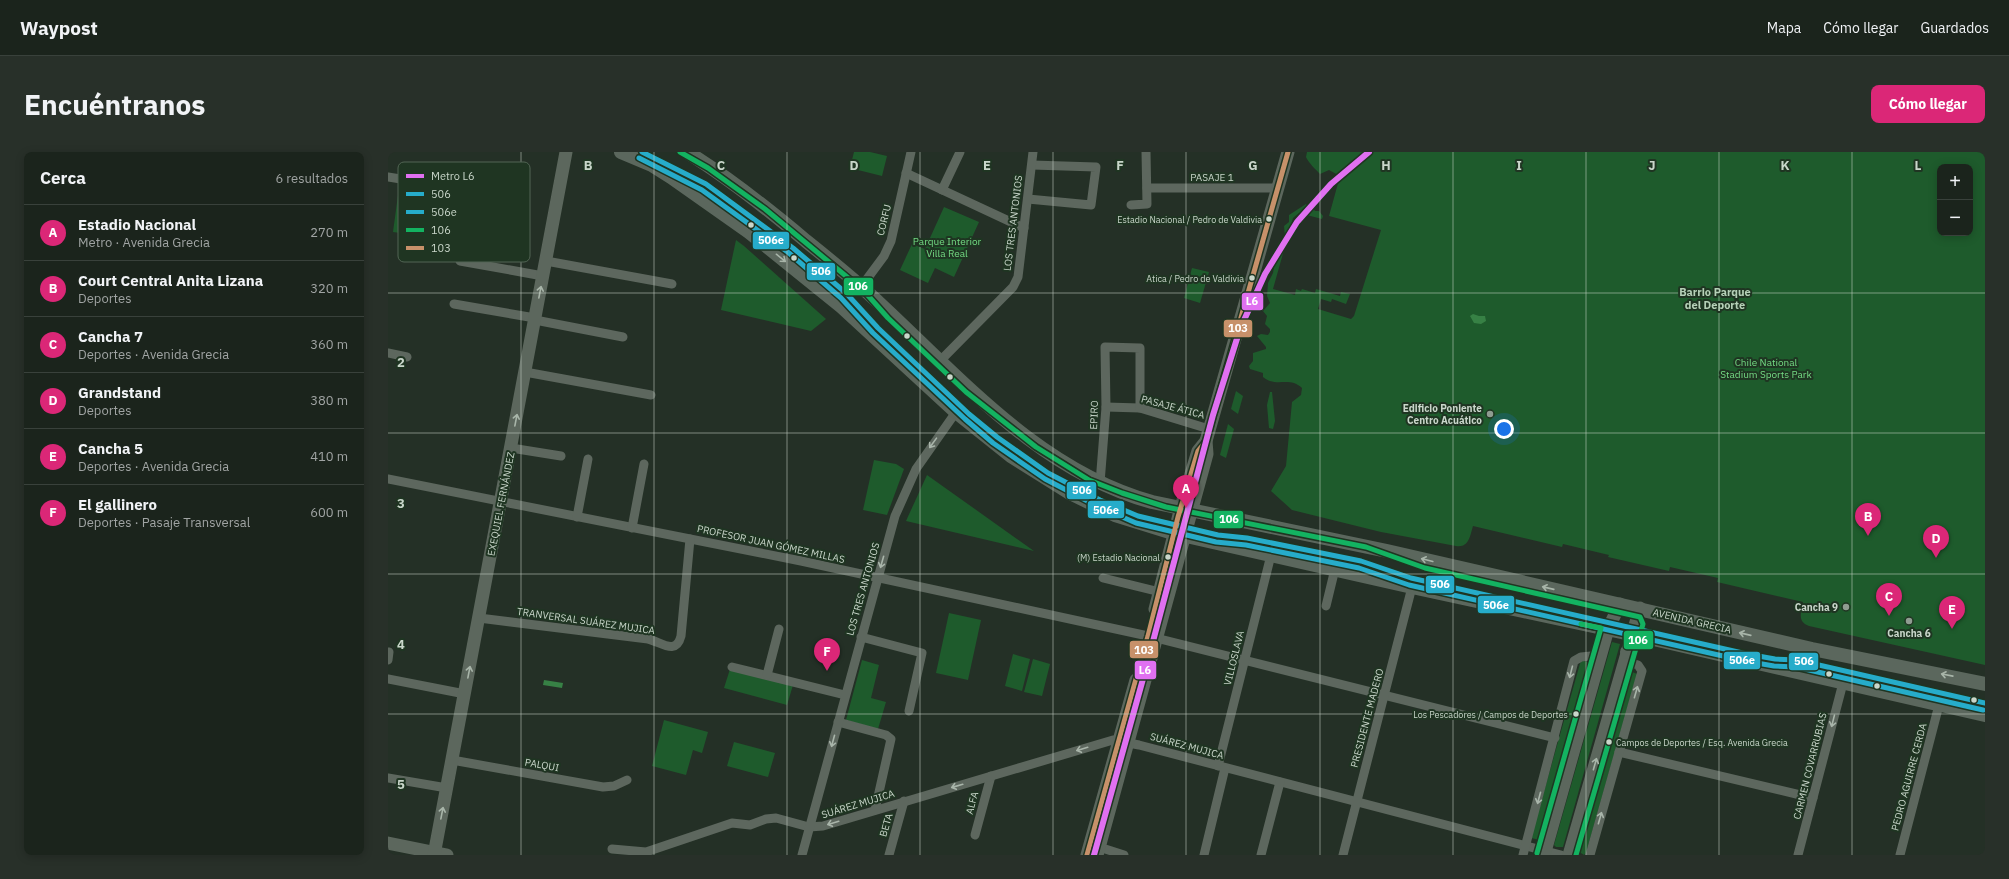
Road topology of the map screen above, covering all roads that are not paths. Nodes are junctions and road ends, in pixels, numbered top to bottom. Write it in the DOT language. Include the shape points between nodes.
graph roads {
  1 [pos="566,152"];
  2 [pos="621,152"];
  3 [pos="687,152"];
  4 [pos="911,152"];
  5 [pos="960,152"];
  6 [pos="1033,152"];
  7 [pos="1146,152"];
  8 [pos="1288,152"];
  9 [pos="703,156"];
  10 [pos="1032,165"];
  11 [pos="906,174"];
  12 [pos="388,177"];
  13 [pos="398,179"];
  14 [pos="1147,188"];
  15 [pos="1277,188"];
  16 [pos="942,190"];
  17 [pos="1028,199"];
  18 [pos="1131,204"];
  19 [pos="1024,228"];
  20 [pos="546,261"];
  21 [pos="466,262"];
  22 [pos="543,276"];
  23 [pos="672,284"];
  24 [pos="861,287"];
  25 [pos="454,304"];
  26 [pos="535,319"];
  27 [pos="623,337"];
  28 [pos="388,353"];
  29 [pos="407,357"];
  30 [pos="940,361"];
  31 [pos="525,372"];
  32 [pos="652,395"];
  33 [pos="1106,407"];
  34 [pos="1140,408"];
  35 [pos="956,412"];
  36 [pos="1210,429"];
  37 [pos="511,448"];
  38 [pos="561,456"];
  39 [pos="588,458"];
  40 [pos="644,464"];
  41 [pos="388,479"];
  42 [pos="1100,483"];
  43 [pos="501,502"];
  44 [pos="1186,508"];
  45 [pos="577,517"];
  46 [pos="632,528"];
  47 [pos="1179,534"];
  48 [pos="690,539"];
  49 [pos="1271,555"];
  50 [pos="1335,569"];
  51 [pos="878,578"];
  52 [pos="1103,578"];
  53 [pos="1412,587"];
  54 [pos="1160,592"];
  55 [pos="1620,604"];
  56 [pos="1326,606"];
  57 [pos="1640,608"];
  58 [pos="479,618"];
  59 [pos="779,628"];
  60 [pos="1608,629"];
  61 [pos="1632,634"];
  62 [pos="861,637"];
  63 [pos="1153,638"];
  64 [pos="1650,638"];
  65 [pos="1601,655"];
  66 [pos="1625,656"];
  67 [pos="1245,661"];
  68 [pos="732,667"];
  69 [pos="767,675"];
  70 [pos="388,679"];
  71 [pos="1843,683"];
  72 [pos="1985,684"];
  73 [pos="465,694"];
  74 [pos="845,695"];
  75 [pos="1384,695"];
  76 [pos="1939,705"];
  77 [pos="909,711"];
  78 [pos="1985,715"];
  79 [pos="838,722"];
  80 [pos="1555,738"];
  81 [pos="1124,741"];
  82 [pos="1619,752"];
  83 [pos="452,760"];
  84 [pos="1222,767"];
  85 [pos="991,776"];
  86 [pos="388,778"];
  87 [pos="627,780"];
  88 [pos="1280,782"];
  89 [pos="447,788"];
  90 [pos="1813,798"];
  91 [pos="904,801"];
  92 [pos="1356,802"];
  93 [pos="875,810"];
  94 [pos="809,827"];
  95 [pos="975,835"];
  96 [pos="388,843"];
  97 [pos="1525,846"];
  98 [pos="612,849"];
  99 [pos="1098,851"];
  100 [pos="1544,853"];
  101 [pos="439,854"];
  102 [pos="802,855"];
  103 [pos="889,855"];
  104 [pos="1087,855"];
  105 [pos="1124,855"];
  106 [pos="1204,855"];
  107 [pos="1261,855"];
  108 [pos="1343,855"];
  109 [pos="1523,855"];
  110 [pos="1561,855"];
  111 [pos="1569,855"];
  112 [pos="1590,855"];
  113 [pos="1798,855"];
  114 [pos="1900,855"];
  1 -- 20 [label="main road, EXEQUIEL FERNÁNDEZ"];
  2 -- 35 [label="main road, one-way" via="652,165 749,232 842,307"];
  3 -- 9 [label="main road, AVENIDA GRECIA"];
  4 -- 11 [label="street, CORFU"];
  5 -- 16 [label="street"];
  6 -- 10 [label="street, LOS TRES ANTONIOS"];
  7 -- 14 [label="street"];
  8 -- 15 [label="main road"];
  9 -- 24 [label="main road, AVENIDA GRECIA"];
  10 -- 17 [label="street, LOS TRES ANTONIOS"];
  10 -- 17 [label="street" via="1096,167 1091,205"];
  11 -- 16 [label="street"];
  11 -- 24 [label="street, CORFU" via="890,241 884,256"];
  12 -- 13 [label="street"];
  14 -- 15 [label="street, PASAJE 1"];
  14 -- 18 [label="street" via="1147,204"];
  15 -- 36 [label="main road"];
  16 -- 19 [label="street"];
  17 -- 19 [label="street, LOS TRES ANTONIOS"];
  19 -- 30 [label="street, LOS TRES ANTONIOS" via="1018,277 1013,287"];
  20 -- 22 [label="main road, EXEQUIEL FERNÁNDEZ"];
  20 -- 23 [label="street"];
  21 -- 22 [label="street"];
  26 -- 22 [label="main road, EXEQUIEL FERNÁNDEZ, one-way"];
  24 -- 30 [label="main road, AVENIDA GRECIA"];
  25 -- 26 [label="street"];
  26 -- 27 [label="street"];
  26 -- 31 [label="main road, EXEQUIEL FERNÁNDEZ"];
  28 -- 29 [label="street"];
  30 -- 42 [label="main road, AVENIDA GRECIA" via="1032,443 1068,467"];
  31 -- 32 [label="street"];
  37 -- 31 [label="main road, EXEQUIEL FERNÁNDEZ, one-way"];
  33 -- 34 [label="street, PASAJE ÁTICA"];
  33 -- 34 [label="street, EPIRO" via="1105,347 1140,348"];
  33 -- 42 [label="street, EPIRO"];
  34 -- 36 [label="street, PASAJE ÁTICA"];
  35 -- 47 [label="main road" via="1011,456 1065,490 1115,515"];
  35 -- 51 [label="street, LOS TRES ANTONIOS, one-way" via="910,481 895,516"];
  36 -- 44 [label="main road" via="1206,441 1198,451"];
  37 -- 38 [label="street"];
  37 -- 43 [label="main road, EXEQUIEL FERNÁNDEZ"];
  39 -- 45 [label="street"];
  40 -- 46 [label="street"];
  41 -- 43 [label="street, PROFESOR JUAN GÓMEZ MILLAS"];
  42 -- 44 [label="main road, AVENIDA GRECIA" via="1138,498"];
  43 -- 45 [label="street, PROFESOR JUAN GÓMEZ MILLAS"];
  43 -- 58 [label="main road, EXEQUIEL FERNÁNDEZ"];
  44 -- 47 [label="main road"];
  55 -- 44 [label="main road, AVENIDA GRECIA, one-way" via="1388,550"];
  45 -- 46 [label="street, PROFESOR JUAN GÓMEZ MILLAS"];
  46 -- 48 [label="street, PROFESOR JUAN GÓMEZ MILLAS"];
  47 -- 49 [label="main road"];
  47 -- 54 [label="main road"];
  47 -- 63 [label="main road"];
  48 -- 51 [label="street, PROFESOR JUAN GÓMEZ MILLAS"];
  48 -- 58 [label="street, TRANVERSAL SUÁREZ MUJICA" via="681,636 676,646 668,647 648,639"];
  49 -- 50 [label="main road"];
  49 -- 67 [label="street, VILLOSLAVA"];
  50 -- 53 [label="main road"];
  50 -- 56 [label="street"];
  51 -- 62 [label="street, LOS TRES ANTONIOS"];
  51 -- 63 [label="street, PROFESOR JUAN GÓMEZ MILLAS"];
  52 -- 54 [label="street"];
  53 -- 60 [label="main road"];
  53 -- 75 [label="street, PRESIDENTE MADERO"];
  54 -- 63 [label="main road"];
  55 -- 57 [label="main road, AVENIDA GRECIA"];
  55 -- 60 [label="main road"];
  57 -- 61 [label="main road"];
  72 -- 57 [label="main road, AVENIDA GRECIA, one-way" via="1802,647"];
  73 -- 58 [label="main road, EXEQUIEL FERNÁNDEZ, one-way"];
  59 -- 69 [label="street"];
  60 -- 61 [label="main road"];
  60 -- 65 [label="main road"];
  61 -- 64 [label="main road"];
  61 -- 66 [label="main road"];
  62 -- 74 [label="street, LOS TRES ANTONIOS"];
  62 -- 77 [label="street" via="922,653"];
  63 -- 67 [label="street, PROFESOR JUAN GÓMEZ MILLAS"];
  63 -- 81 [label="main road"];
  64 -- 66 [label="main road" via="1638,642"];
  64 -- 71 [label="main road"];
  65 -- 80 [label="street, one-way" via="1581,657 1574,661"];
  65 -- 100 [label="main road"];
  82 -- 66 [label="street, one-way" via="1642,671"];
  111 -- 66 [label="main road, one-way"];
  67 -- 75 [label="street, PROFESOR JUAN GÓMEZ MILLAS"];
  67 -- 84 [label="street, VILLOSLAVA"];
  68 -- 69 [label="street"];
  69 -- 74 [label="street"];
  70 -- 73 [label="street"];
  71 -- 76 [label="main road"];
  71 -- 90 [label="street, CARMEN COVARRUBIAS, one-way"];
  73 -- 83 [label="main road, EXEQUIEL FERNÁNDEZ"];
  74 -- 79 [label="street, LOS TRES ANTONIOS"];
  75 -- 80 [label="street, PROFESOR JUAN GÓMEZ MILLAS"];
  75 -- 92 [label="street, PRESIDENTE MADERO"];
  76 -- 78 [label="main road"];
  76 -- 114 [label="street, PEDRO AGUIRRE CERDA"];
  79 -- 93 [label="street" via="886,735 891,739"];
  79 -- 94 [label="street, LOS TRES ANTONIOS, one-way"];
  80 -- 97 [label="street, one-way"];
  81 -- 84 [label="street, SUÁREZ MUJICA"];
  81 -- 85 [label="street, SUÁREZ MUJICA, one-way" via="1105,742"];
  81 -- 99 [label="main road"];
  81 -- 104 [label="main road"];
  82 -- 90 [label="street"];
  112 -- 82 [label="street, one-way"];
  83 -- 87 [label="street, PALQUI" via="603,787 614,786"];
  83 -- 89 [label="main road, EXEQUIEL FERNÁNDEZ"];
  84 -- 88 [label="street, SUÁREZ MUJICA"];
  84 -- 106 [label="street, VILLOSLAVA"];
  85 -- 91 [label="street, SUÁREZ MUJICA, one-way"];
  85 -- 95 [label="street, ALFA"];
  86 -- 89 [label="street"];
  88 -- 92 [label="street, SUÁREZ MUJICA"];
  88 -- 107 [label="street"];
  101 -- 89 [label="main road, EXEQUIEL FERNÁNDEZ, one-way"];
  90 -- 113 [label="street, CARMEN COVARRUBIAS"];
  91 -- 93 [label="street, SUÁREZ MUJICA"];
  91 -- 103 [label="street, BETA"];
  92 -- 97 [label="street, SUÁREZ MUJICA"];
  92 -- 108 [label="street, PRESIDENTE MADERO"];
  93 -- 94 [label="street, SUÁREZ MUJICA, one-way" via="823,826"];
  94 -- 98 [label="street" via="776,818 766,819 750,825 732,823 646,852"];
  94 -- 102 [label="street, LOS TRES ANTONIOS"];
  96 -- 101 [label="main road"];
  97 -- 100 [label="street, SUÁREZ MUJICA"];
  97 -- 109 [label="street"];
  99 -- 105 [label="street"];
  100 -- 110 [label="street, SUÁREZ MUJICA"];
}
